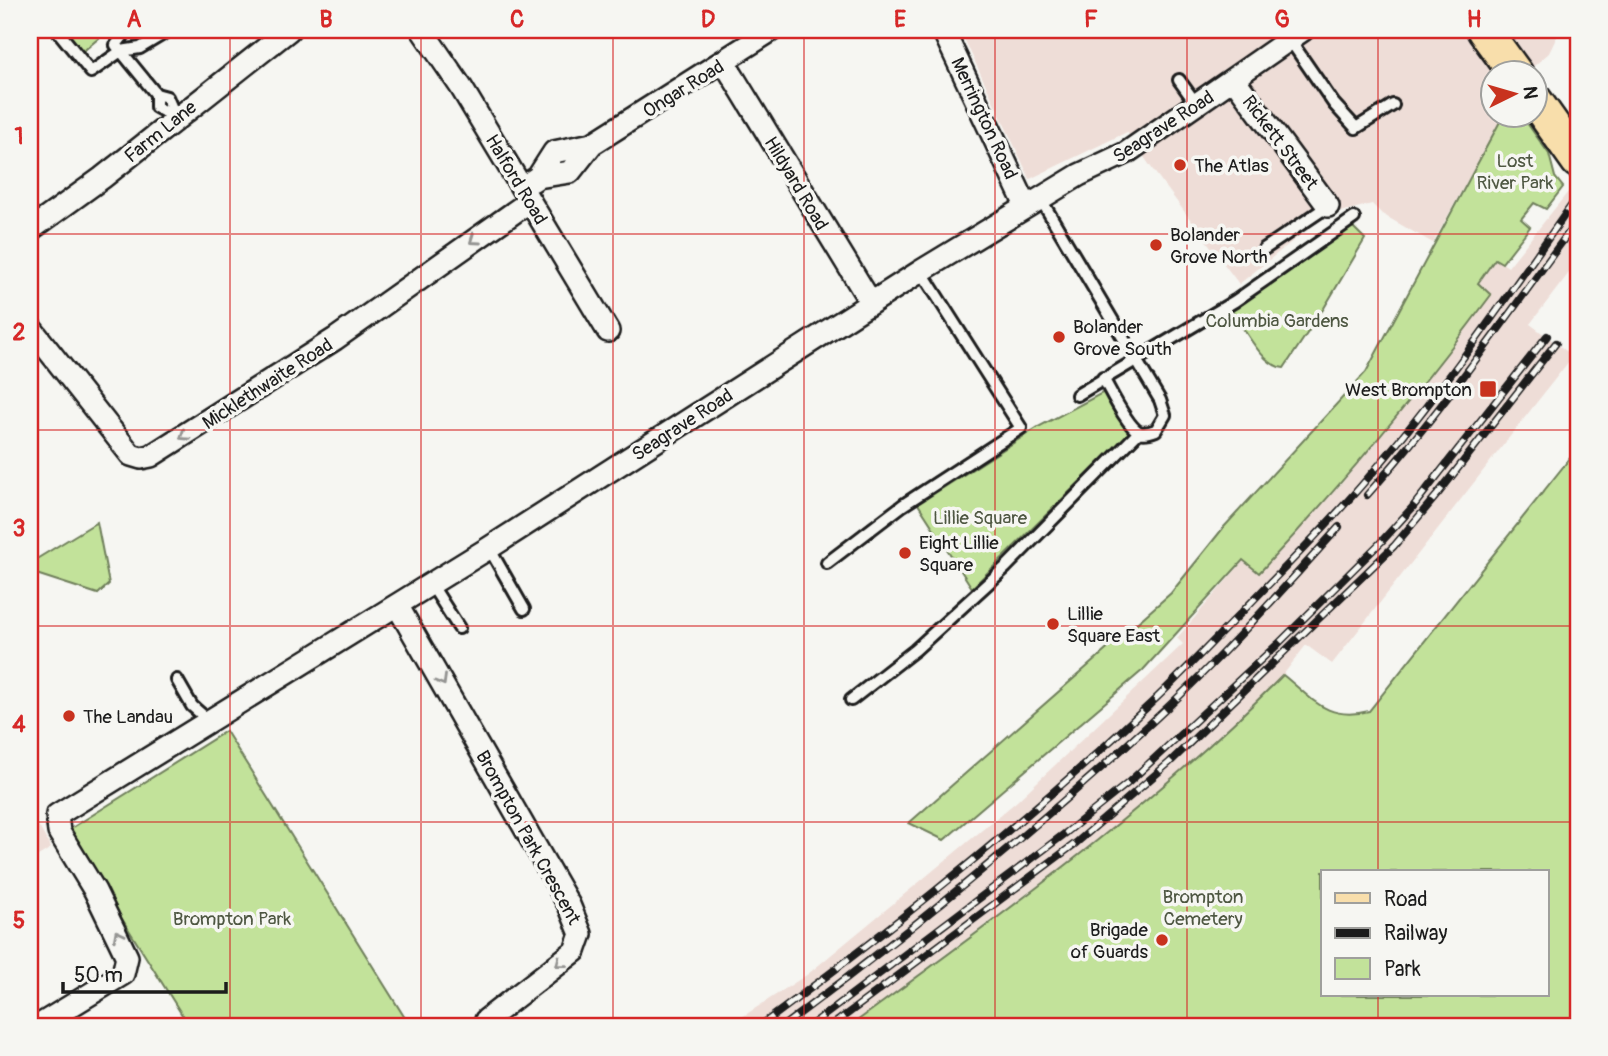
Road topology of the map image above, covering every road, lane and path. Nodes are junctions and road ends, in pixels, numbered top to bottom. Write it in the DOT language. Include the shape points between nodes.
graph roads {
  1 [pos="57,30"];
  2 [pos="124,30"];
  3 [pos="170,30"];
  4 [pos="289,30"];
  5 [pos="422,30"];
  6 [pos="772,30"];
  7 [pos="943,30"];
  8 [pos="1484,30"];
  9 [pos="1296,35"];
  10 [pos="121,51"];
  11 [pos="1506,60"];
  12 [pos="724,62"];
  13 [pos="1234,79"];
  14 [pos="1179,80"];
  15 [pos="1197,105"];
  16 [pos="1393,105"];
  17 [pos="176,118"];
  18 [pos="1548,118"];
  19 [pos="1578,161"];
  20 [pos="529,188"];
  21 [pos="1033,202"];
  22 [pos="1328,205"];
  23 [pos="1354,218"];
  24 [pos="30,230"];
  25 [pos="1264,249"];
  26 [pos="921,271"];
  27 [pos="871,303"];
  28 [pos="30,327"];
  29 [pos="608,331"];
  30 [pos="1137,360"];
  31 [pos="1103,378"];
  32 [pos="1077,396"];
  33 [pos="1139,432"];
  34 [pos="489,548"];
  35 [pos="827,563"];
  36 [pos="430,584"];
  37 [pos="524,609"];
  38 [pos="402,613"];
  39 [pos="459,628"];
  40 [pos="177,680"];
  41 [pos="851,700"];
  42 [pos="208,720"];
  43 [pos="38,1026"];
  44 [pos="484,1026"];
  1 -- 10 [label="lane" via="90,72"];
  2 -- 10 [label="lane" via="116,45"];
  3 -- 10 [label="lane" via="140,48"];
  4 -- 17 [label="street, Farm Lane"];
  5 -- 20 [label="street, Halford Road"];
  6 -- 12 [label="street, Ongar Road"];
  7 -- 21 [label="street, Merrington Road"];
  8 -- 11 [label="main road"];
  9 -- 13 [label="street, Seagrave Road"];
  9 -- 16 [label="lane" via="1334,104 1356,128"];
  10 -- 17 [label="lane" via="147,85 167,97"];
  12 -- 20 [label="street, Ongar Road" via="592,144 554,152"];
  12 -- 27 [label="street, Hildyard Road"];
  13 -- 15 [label="street, Seagrave Road"];
  13 -- 22 [label="street, Rickett Street"];
  14 -- 15 [label="lane"];
  15 -- 21 [label="street, Seagrave Road" via="1126,153"];
  17 -- 24 [label="street, Farm Lane"];
  18 -- 19 [label="main road"];
  20 -- 28 [label="street, Micklethwaite Road, one-way" via="335,339 151,456 131,454"];
  20 -- 29 [label="street, Halford Road"];
  21 -- 26 [label="street, Seagrave Road"];
  21 -- 30 [label="lane"];
  22 -- 25 [label="lane"];
  23 -- 30 [label="lane" via="1235,302"];
  26 -- 27 [label="street, Seagrave Road"];
  26 -- 35 [label="lane" via="1021,428 903,505"];
  27 -- 34 [label="street, Seagrave Road"];
  30 -- 31 [label="lane"];
  30 -- 33 [label="lane" via="1164,415 1156,430"];
  31 -- 32 [label="lane"];
  31 -- 33 [label="lane"];
  33 -- 41 [label="lane" via="1006,567 915,650"];
  34 -- 36 [label="street, Seagrave Road"];
  34 -- 37 [label="lane"];
  36 -- 38 [label="street, Seagrave Road"];
  36 -- 39 [label="lane"];
  38 -- 42 [label="street, Seagrave Road"];
  38 -- 44 [label="street, Brompton Park Crescent, one-way" via="569,905 581,934 575,951"];
  40 -- 42 [label="lane" via="192,706"];
  43 -- 42 [label="street, Seagrave Road, one-way" via="124,974 127,957 59,832 57,815"];
}
